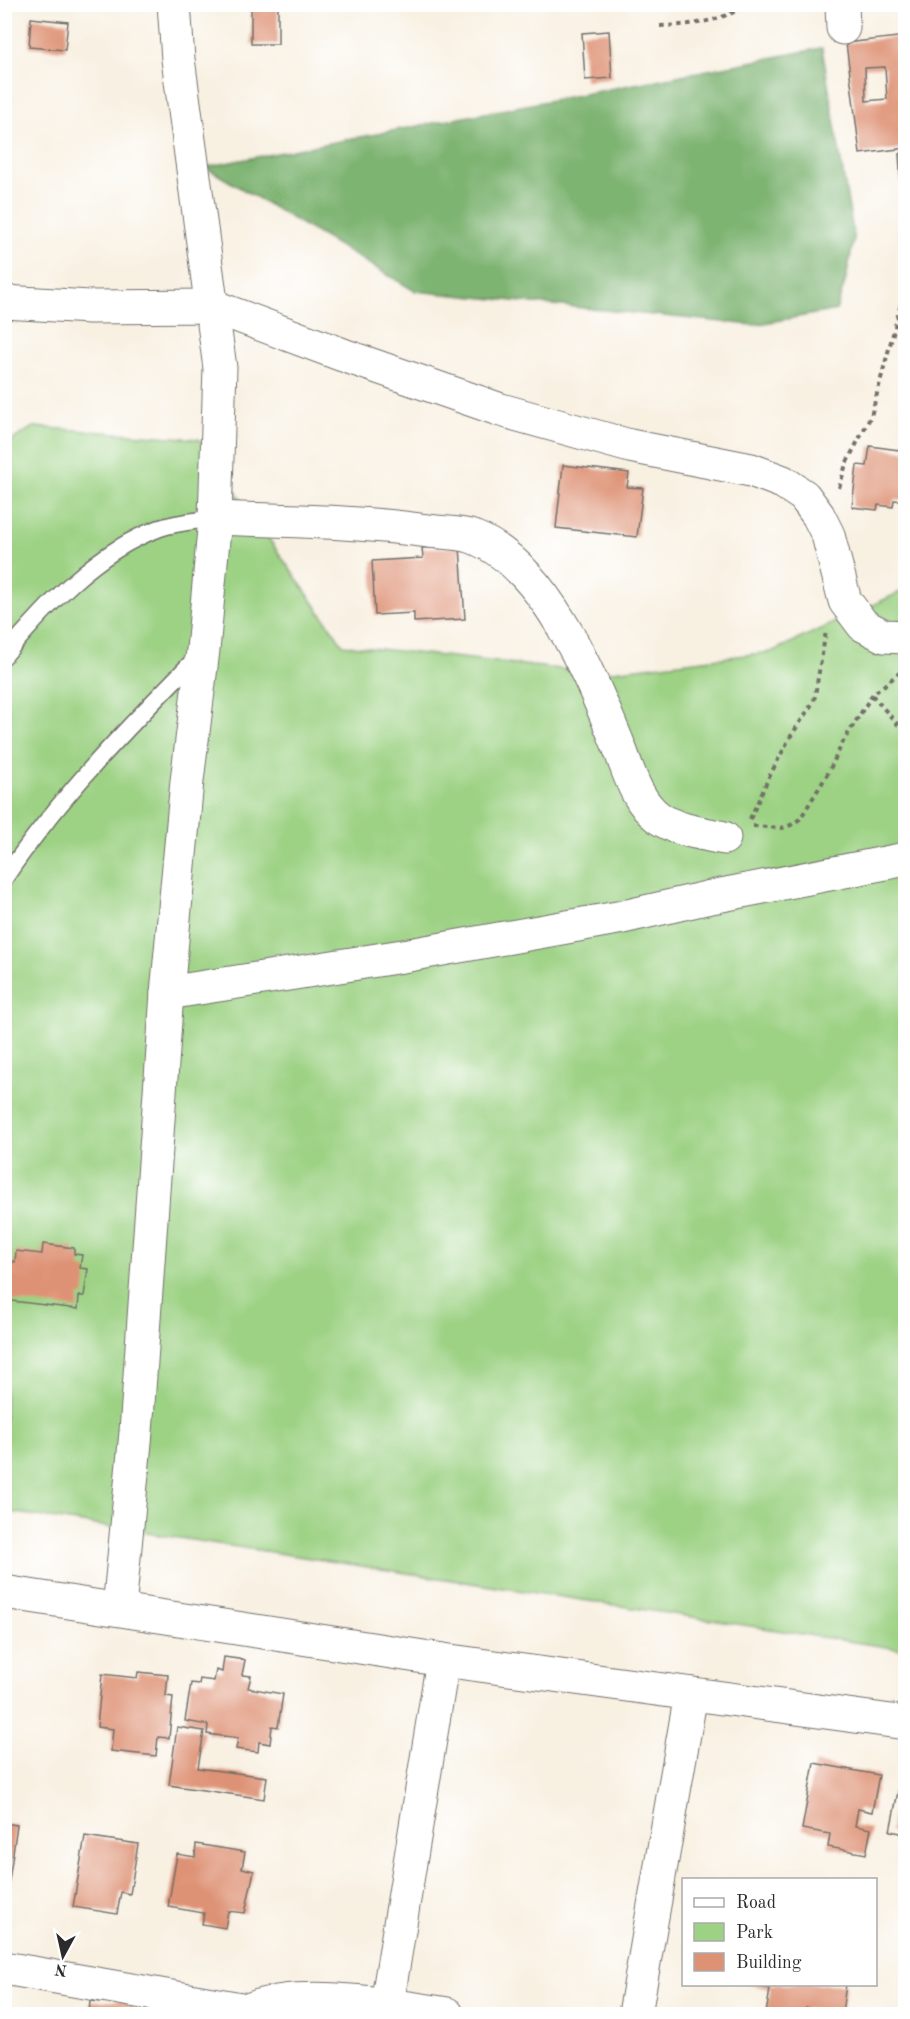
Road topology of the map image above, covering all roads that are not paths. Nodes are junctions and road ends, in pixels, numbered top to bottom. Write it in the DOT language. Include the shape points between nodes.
graph roads {
  1 [pos="174,4"];
  2 [pos="4,302"];
  3 [pos="212,306"];
  4 [pos="215,518"];
  5 [pos="906,637"];
  6 [pos="203,650"];
  7 [pos="4,656"];
  8 [pos="724,838"];
  9 [pos="906,859"];
  10 [pos="4,879"];
  11 [pos="167,993"];
  12 [pos="4,1592"];
  13 [pos="119,1609"];
  14 [pos="443,1659"];
  15 [pos="691,1694"];
  16 [pos="906,1723"];
  17 [pos="4,1968"];
  18 [pos="387,2004"];
  19 [pos="244,2012"];
  20 [pos="447,2014"];
  21 [pos="635,2014"];
  1 -- 3 [label="street"];
  2 -- 3 [label="street" via="90,307"];
  3 -- 4 [label="street" via="220,368"];
  3 -- 5 [label="street" via="501,410 630,446 751,470 783,482 804,496 818,515 828,535 845,601 863,625 884,636"];
  4 -- 6 [label="street"];
  4 -- 7 [label="lane" via="161,527 120,546 77,578"];
  4 -- 8 [label="street" via="406,528 472,537 510,558 542,595 577,650 640,799 658,818 679,828"];
  6 -- 10 [label="lane" via="102,755"];
  6 -- 11 [label="street" via="186,781"];
  9 -- 11 [label="street" via="409,956"];
  11 -- 13 [label="street" via="136,1432"];
  12 -- 13 [label="street"];
  13 -- 14 [label="street"];
  14 -- 15 [label="street"];
  14 -- 18 [label="street"];
  15 -- 16 [label="street"];
  15 -- 21 [label="street"];
  17 -- 19 [label="street"];
  18 -- 19 [label="street" via="281,2000"];
  18 -- 20 [label="street"];
}
